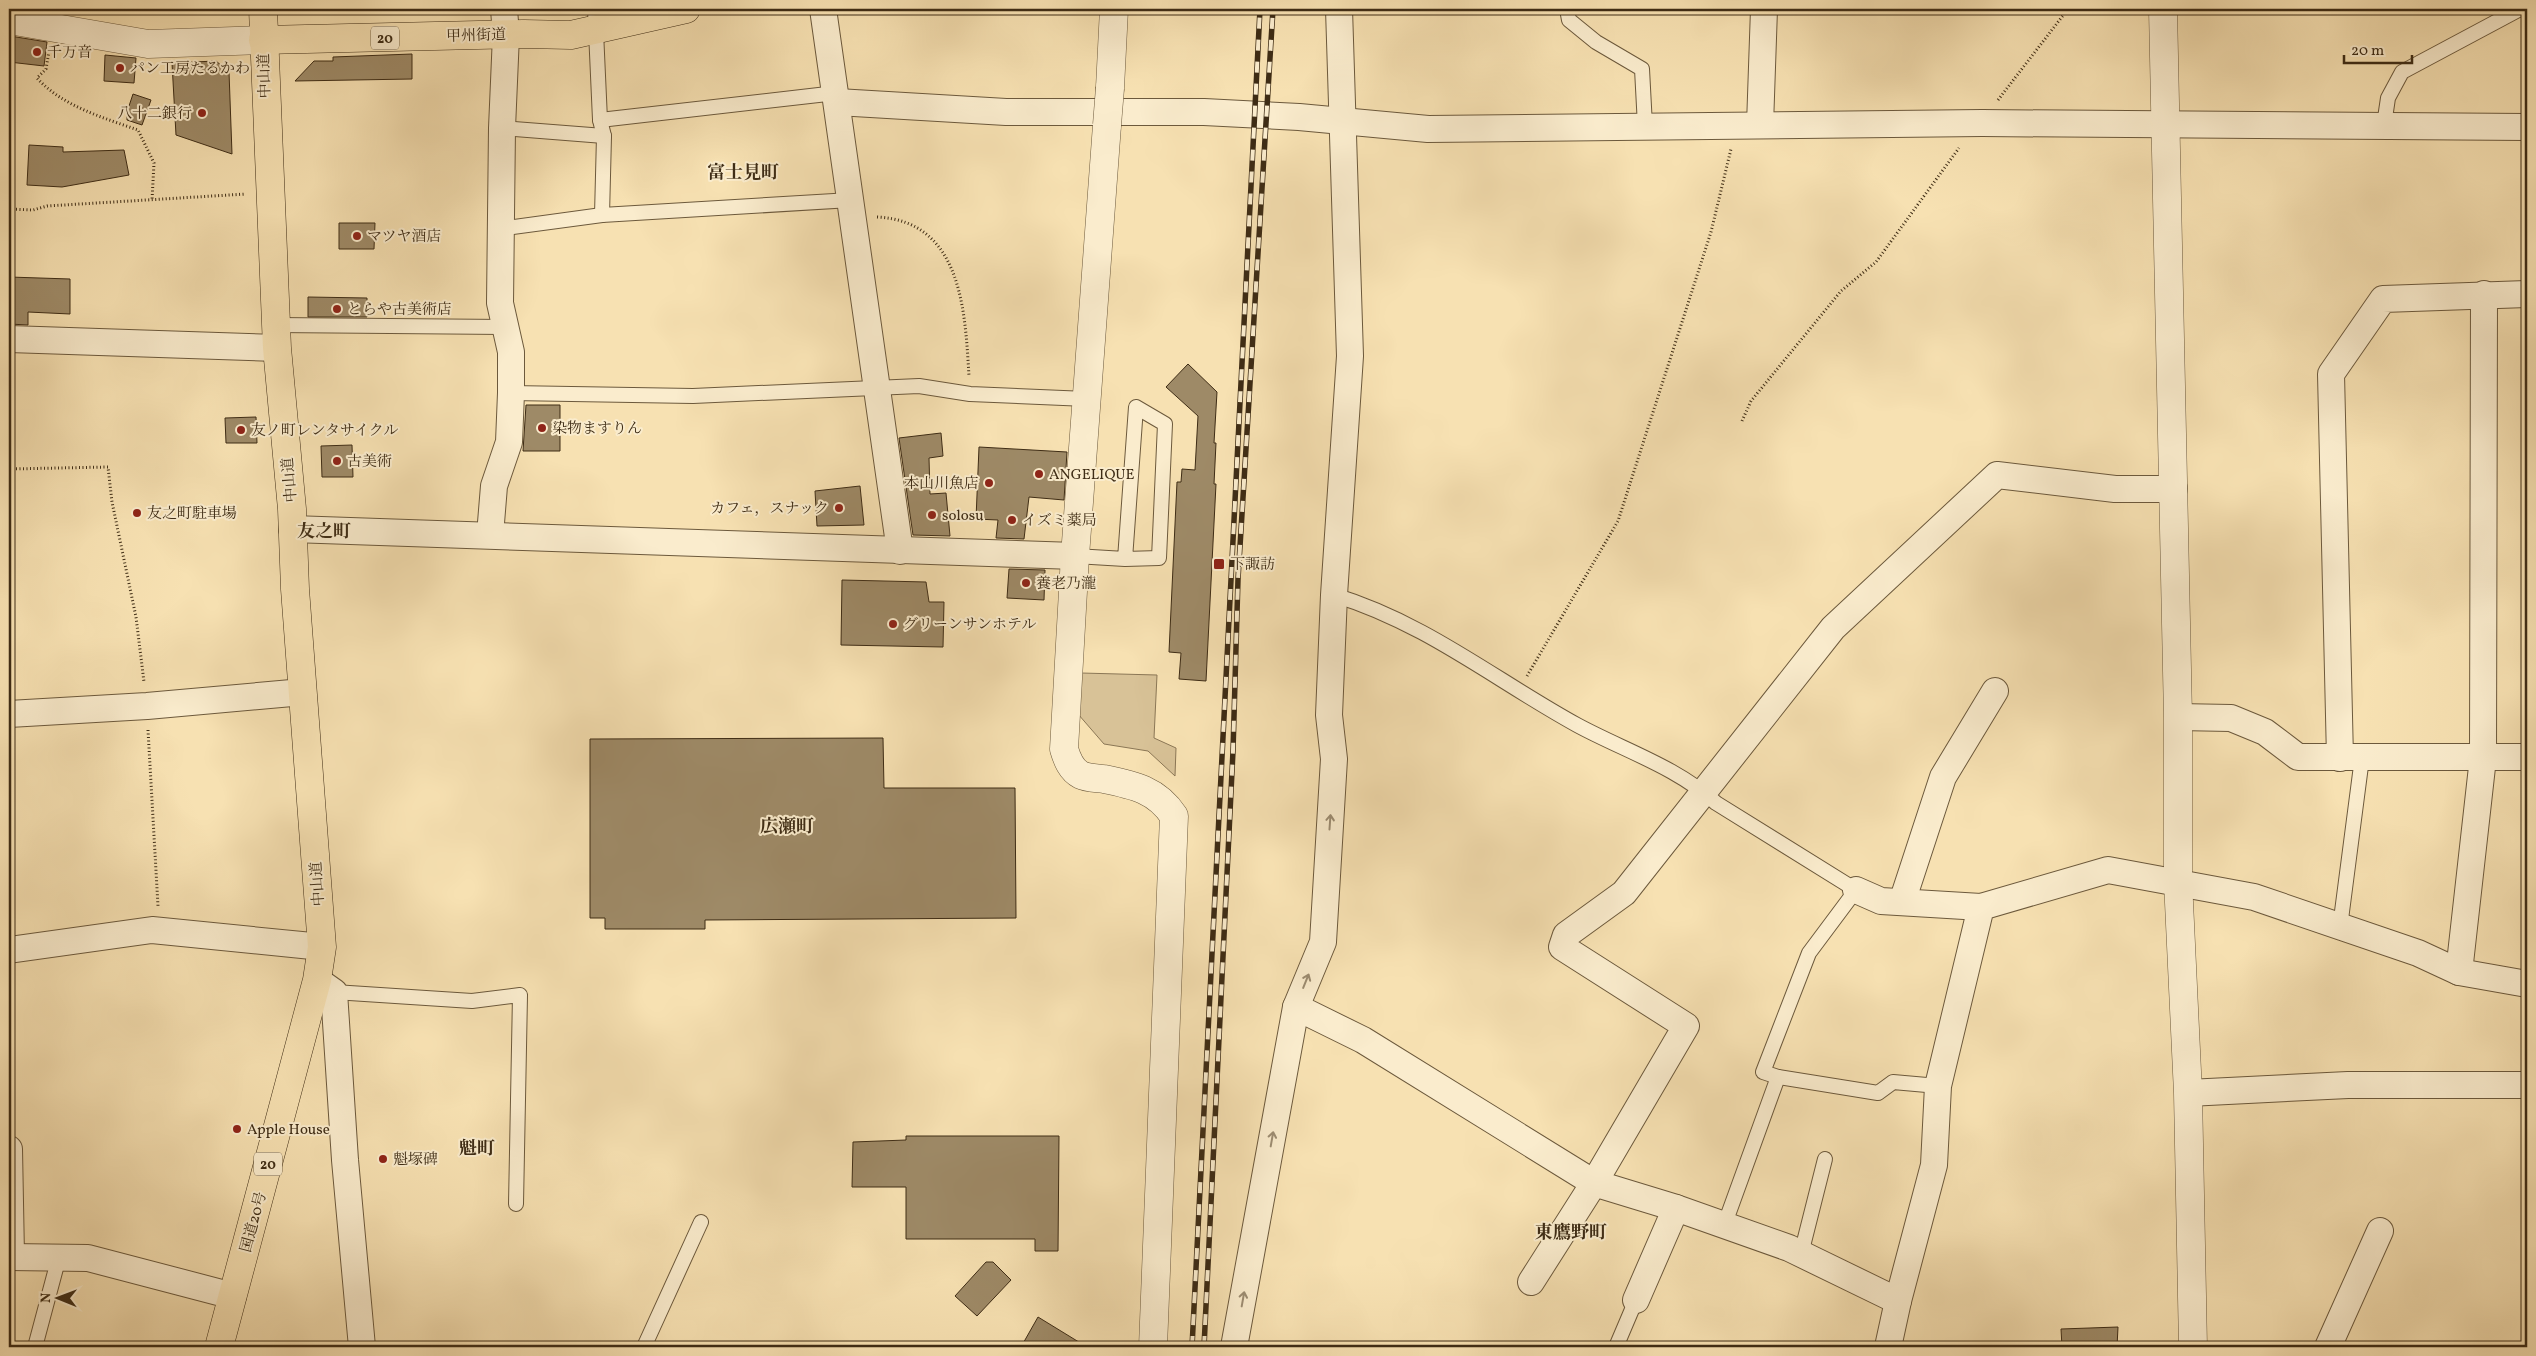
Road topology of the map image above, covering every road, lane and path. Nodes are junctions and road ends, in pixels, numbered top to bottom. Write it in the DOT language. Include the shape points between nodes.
graph roads {
  1 [pos="263,9"];
  2 [pos="686,9"];
  3 [pos="823,9"];
  4 [pos="1114,9"];
  5 [pos="1340,9"];
  6 [pos="1567,9"];
  7 [pos="1764,9"];
  8 [pos="2068,9"];
  9 [pos="2163,9"];
  10 [pos="2520,9"];
  11 [pos="54,17"];
  12 [pos="9,20"];
  13 [pos="596,20"];
  14 [pos="505,22"];
  15 [pos="263,40"];
  16 [pos="836,98"];
  17 [pos="600,120"];
  18 [pos="1342,122"];
  19 [pos="1974,123"];
  20 [pos="2164,124"];
  21 [pos="2384,125"];
  22 [pos="1646,126"];
  23 [pos="1749,126"];
  24 [pos="2527,127"];
  25 [pos="502,128"];
  26 [pos="604,136"];
  27 [pos="269,193"];
  28 [pos="152,200"];
  29 [pos="852,208"];
  30 [pos="9,209"];
  31 [pos="602,215"];
  32 [pos="500,229"];
  33 [pos="2484,294"];
  34 [pos="2527,294"];
  35 [pos="505,327"];
  36 [pos="276,336"];
  37 [pos="9,339"];
  38 [pos="876,387"];
  39 [pos="511,393"];
  40 [pos="970,394"];
  41 [pos="1087,398"];
  42 [pos="1742,421"];
  43 [pos="108,467"];
  44 [pos="9,469"];
  45 [pos="2174,489"];
  46 [pos="292,529"];
  47 [pos="490,536"];
  48 [pos="900,552"];
  49 [pos="1075,556"];
  50 [pos="1125,559"];
  51 [pos="1334,595"];
  52 [pos="1519,688"];
  53 [pos="1995,691"];
  54 [pos="303,692"];
  55 [pos="9,714"];
  56 [pos="2178,717"];
  57 [pos="2527,757"];
  58 [pos="2351,758"];
  59 [pos="2482,758"];
  60 [pos="1705,793"];
  61 [pos="2178,881"];
  62 [pos="1856,890"];
  63 [pos="1902,902"];
  64 [pos="1981,907"];
  65 [pos="2340,927"];
  66 [pos="322,948"];
  67 [pos="9,950"];
  68 [pos="2459,972"];
  69 [pos="2527,984"];
  70 [pos="325,986"];
  71 [pos="1296,1007"];
  72 [pos="1778,1077"];
  73 [pos="2527,1085"];
  74 [pos="1938,1086"];
  75 [pos="2188,1093"];
  76 [pos="9,1149"];
  77 [pos="1825,1158"];
  78 [pos="1594,1183"];
  79 [pos="516,1204"];
  80 [pos="1676,1208"];
  81 [pos="701,1222"];
  82 [pos="1724,1226"];
  83 [pos="2380,1230"];
  84 [pos="1801,1254"];
  85 [pos="10,1257"];
  86 [pos="59,1258"];
  87 [pos="1531,1282"];
  88 [pos="233,1296"];
  89 [pos="1636,1300"];
  90 [pos="1898,1300"];
  91 [pos="35,1347"];
  92 [pos="220,1347"];
  93 [pos="362,1347"];
  94 [pos="644,1347"];
  95 [pos="1153,1347"];
  96 [pos="1234,1347"];
  97 [pos="1616,1347"];
  98 [pos="1888,1347"];
  99 [pos="2193,1347"];
  100 [pos="2328,1347"];
  1 -- 15 [label="highway, 中山道"];
  2 -- 13 [label="highway, 甲州街道 / 20"];
  3 -- 16 [label="street"];
  4 -- 41 [label="street, bridge"];
  5 -- 18 [label="street"];
  6 -- 22 [label="lane" via="1569,20 1596,42 1642,69"];
  7 -- 23 [label="street"];
  8 -- 19 [label="path"];
  9 -- 20 [label="street"];
  10 -- 21 [label="lane" via="2402,72 2388,98"];
  11 -- 12 [label="street"];
  11 -- 15 [label="street" via="148,44"];
  11 -- 28 [label="path" via="46,69 37,78 47,90 92,113 138,130 154,163"];
  13 -- 14 [label="highway, 甲州街道 / 20" via="571,35"];
  13 -- 17 [label="lane"];
  14 -- 15 [label="highway, 甲州街道 / 20"];
  14 -- 25 [label="street"];
  15 -- 27 [label="highway, 中山道 / 20"];
  16 -- 17 [label="lane"];
  16 -- 18 [label="street" via="1006,112 1213,112"];
  16 -- 29 [label="street"];
  17 -- 26 [label="lane"];
  18 -- 22 [label="street" via="1428,129"];
  18 -- 51 [label="street" via="1350,356"];
  19 -- 20 [label="street"];
  19 -- 23 [label="street"];
  19 -- 42 [label="path" via="1876,262 1841,291 1751,401"];
  20 -- 21 [label="street"];
  20 -- 45 [label="street"];
  21 -- 24 [label="street"];
  22 -- 23 [label="street"];
  23 -- 52 [label="path" via="1711,232 1618,521"];
  25 -- 26 [label="lane"];
  25 -- 32 [label="street"];
  26 -- 31 [label="lane"];
  27 -- 28 [label="path"];
  27 -- 36 [label="highway, 中山道 / 20"];
  28 -- 30 [label="path"];
  29 -- 31 [label="lane"];
  29 -- 38 [label="street"];
  29 -- 40 [label="path" via="907,222 929,235 942,251 956,278 965,318"];
  31 -- 32 [label="lane"];
  32 -- 35 [label="street" via="500,302"];
  33 -- 34 [label="street"];
  33 -- 58 [label="street" via="2384,299 2331,374"];
  33 -- 59 [label="street"];
  35 -- 36 [label="lane"];
  35 -- 39 [label="street" via="511,352"];
  36 -- 37 [label="street"];
  36 -- 46 [label="highway, 中山道 / 20"];
  38 -- 39 [label="lane" via="693,396"];
  38 -- 40 [label="lane" via="920,386"];
  38 -- 48 [label="street"];
  39 -- 47 [label="street" via="509,442 494,486"];
  40 -- 41 [label="lane"];
  41 -- 49 [label="street"];
  43 -- 44 [label="path"];
  45 -- 56 [label="street"];
  45 -- 60 [label="street" via="2115,489 1997,475 1832,628"];
  46 -- 47 [label="street"];
  46 -- 54 [label="highway, 中山道 / 20"];
  47 -- 48 [label="street"];
  48 -- 49 [label="street"];
  49 -- 50 [label="lane"];
  49 -- 95 [label="street" via="1064,750 1069,764 1081,775 1129,784 1146,791 1165,802 1174,816"];
  50 -- 50 [label="lane" via="1160,558 1165,424 1136,407"];
  51 -- 52 [label="lane" via="1423,631"];
  71 -- 51 [label="street, one-way" via="1323,942 1334,759 1329,715"];
  52 -- 60 [label="lane" via="1577,725 1634,752"];
  53 -- 63 [label="street" via="1943,777"];
  54 -- 55 [label="street"];
  54 -- 66 [label="highway, 中山道 / 20"];
  56 -- 58 [label="street" via="2231,718 2265,732 2298,757"];
  56 -- 61 [label="street"];
  57 -- 59 [label="street"];
  58 -- 59 [label="street"];
  58 -- 65 [label="lane"];
  59 -- 68 [label="street"];
  60 -- 62 [label="lane"];
  60 -- 78 [label="street" via="1624,893 1566,936 1562,947 1686,1026"];
  61 -- 64 [label="street" via="2108,870"];
  61 -- 65 [label="street" via="2254,897"];
  61 -- 75 [label="street"];
  62 -- 63 [label="street" via="1881,901"];
  62 -- 72 [label="lane" via="1809,953 1763,1072"];
  63 -- 64 [label="street"];
  64 -- 74 [label="street"];
  65 -- 68 [label="street" via="2418,953"];
  66 -- 67 [label="street" via="152,930"];
  66 -- 70 [label="highway, 中山道 / 20"];
  68 -- 69 [label="street"];
  70 -- 79 [label="lane" via="472,1002 520,995"];
  70 -- 88 [label="highway, 国道20号 / 20"];
  70 -- 93 [label="street"];
  71 -- 78 [label="street" via="1363,1040"];
  96 -- 71 [label="street, one-way"];
  72 -- 74 [label="lane" via="1878,1093 1893,1082"];
  72 -- 82 [label="lane"];
  73 -- 75 [label="street" via="2348,1085"];
  74 -- 90 [label="street" via="1934,1165"];
  75 -- 99 [label="street"];
  76 -- 85 [label="street"];
  77 -- 84 [label="lane"];
  78 -- 80 [label="street"];
  78 -- 87 [label="street"];
  80 -- 82 [label="street"];
  80 -- 89 [label="street"];
  81 -- 94 [label="lane"];
  82 -- 84 [label="street"];
  83 -- 100 [label="street"];
  84 -- 90 [label="street"];
  85 -- 86 [label="street"];
  86 -- 88 [label="street" via="88,1258"];
  86 -- 91 [label="lane"];
  88 -- 92 [label="highway, 国道20号 / 20"];
  89 -- 97 [label="lane"];
  90 -- 98 [label="street"];
}
